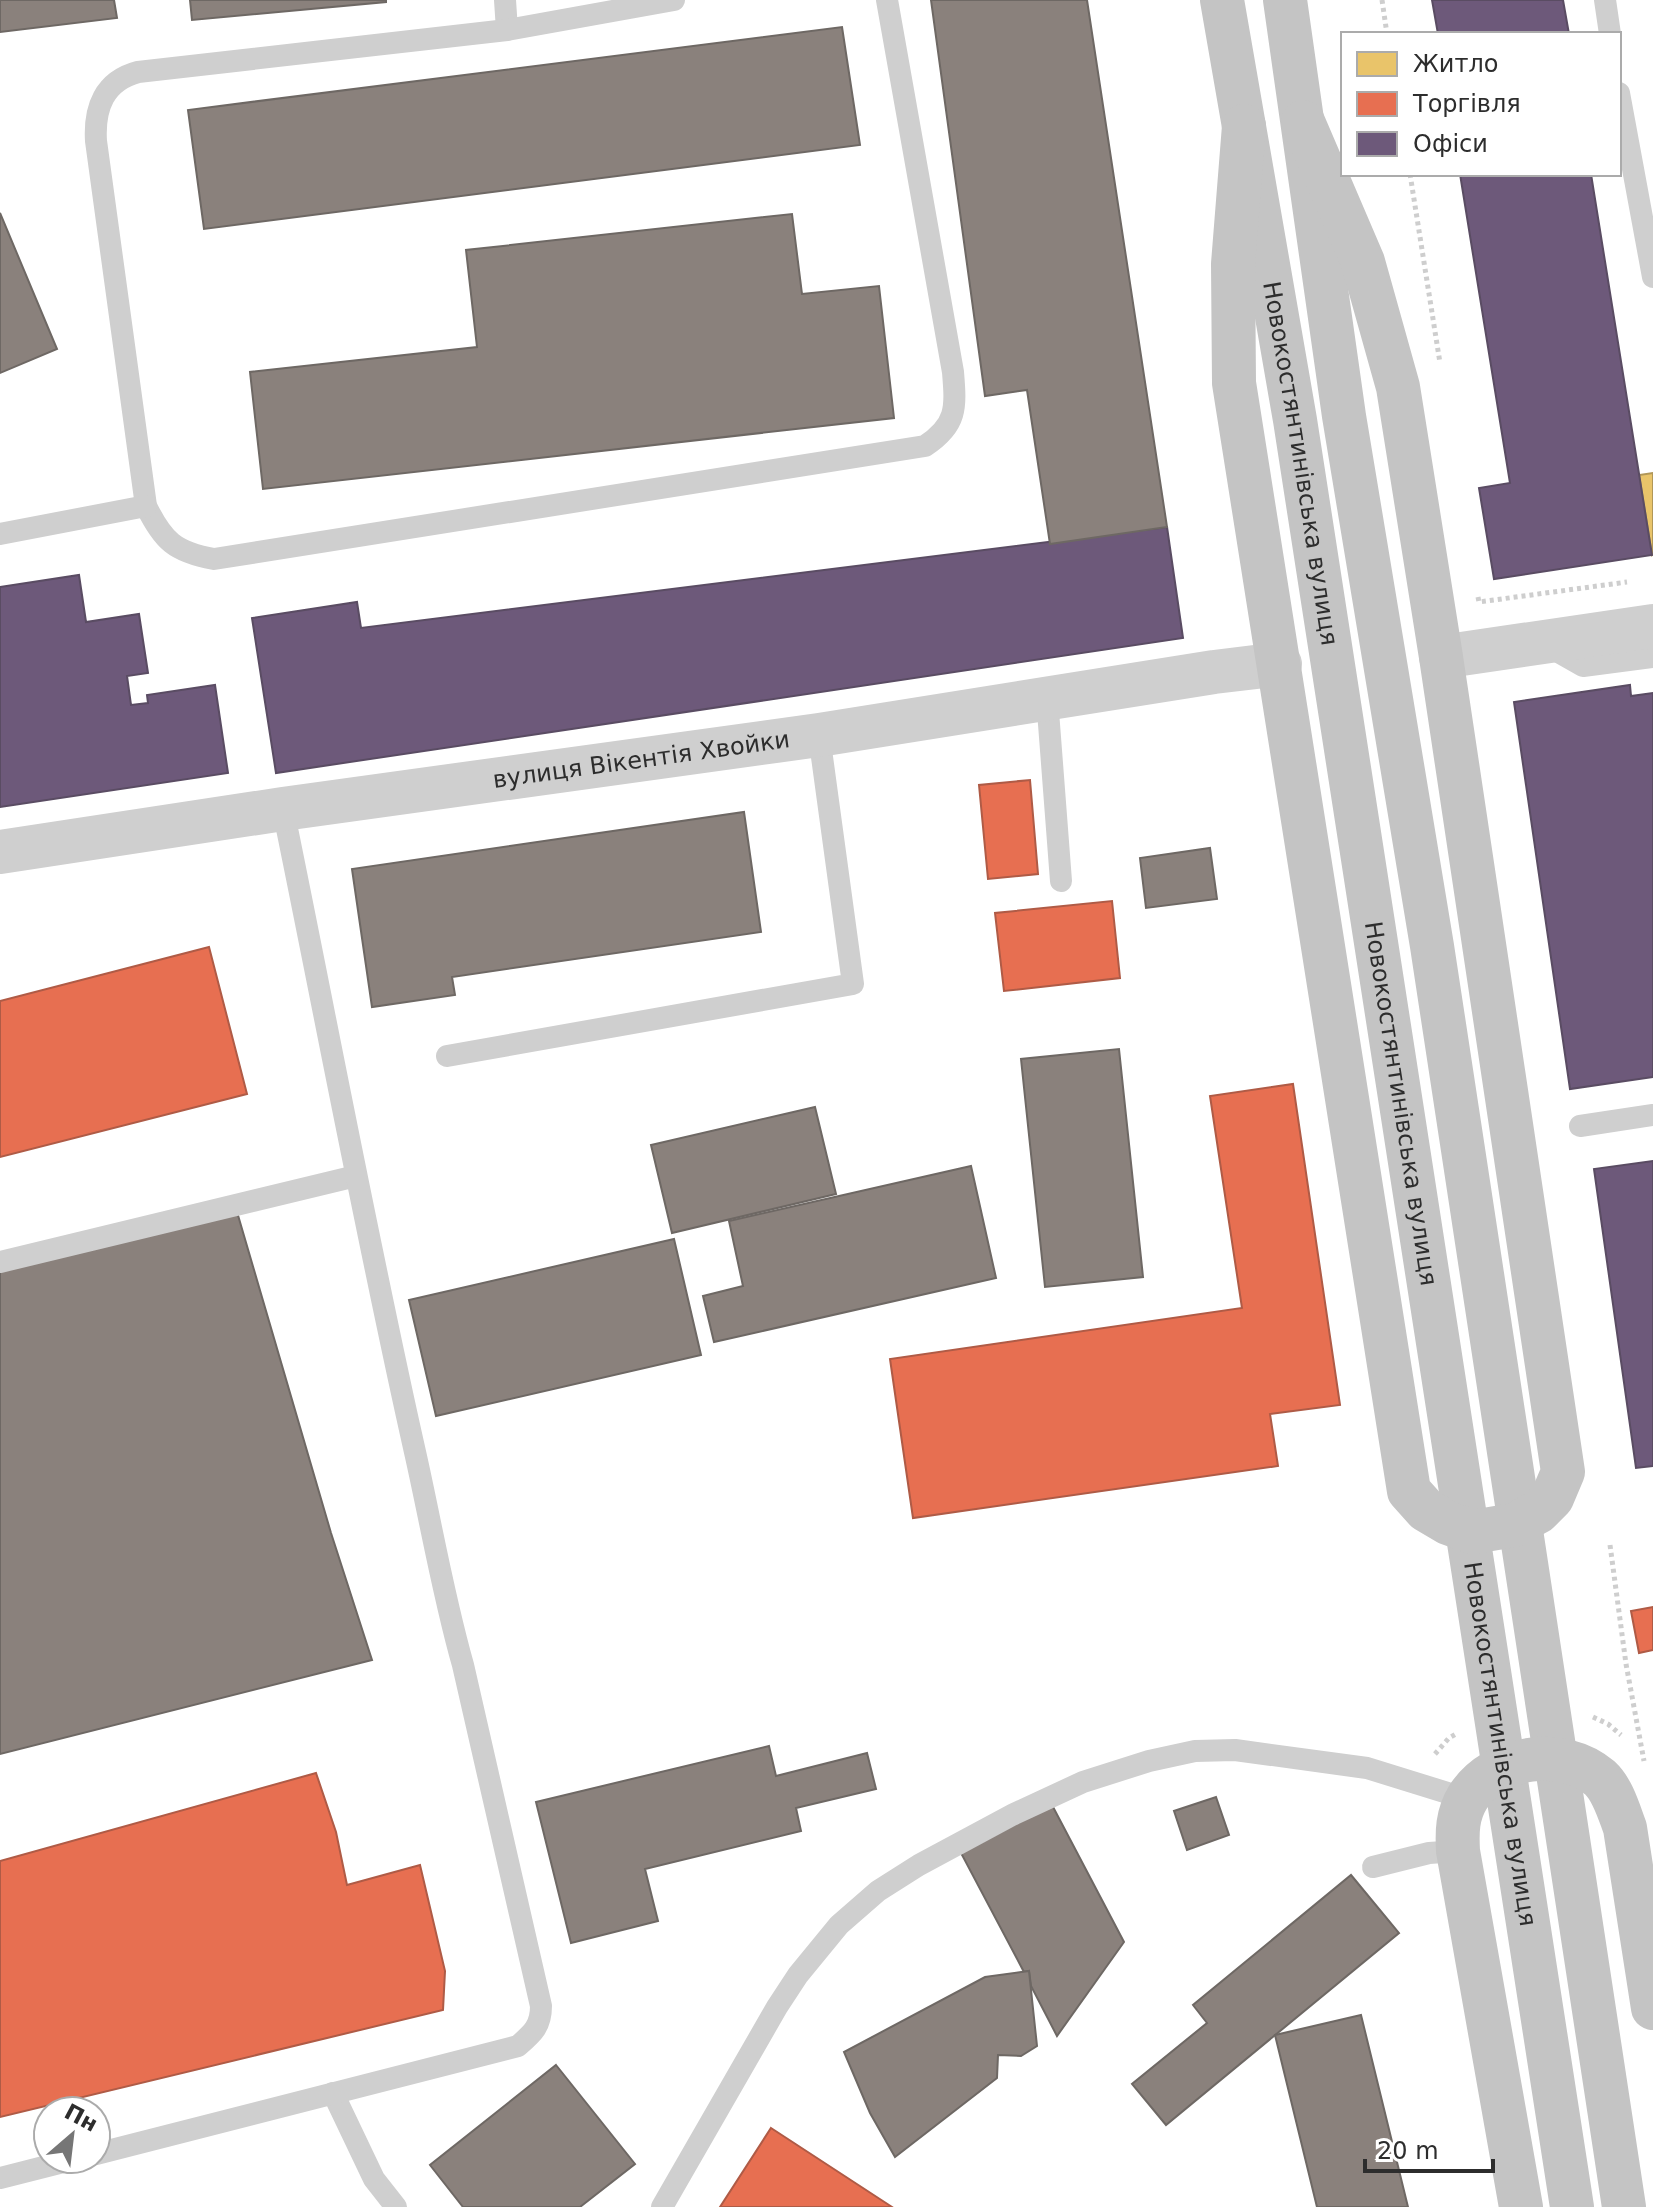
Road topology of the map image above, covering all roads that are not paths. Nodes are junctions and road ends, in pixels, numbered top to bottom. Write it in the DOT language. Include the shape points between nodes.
graph roads {
  1 [pos="505,0"];
  2 [pos="674,0"];
  3 [pos="887,0"];
  4 [pos="1222,0"];
  5 [pos="1285,0"];
  6 [pos="1605,0"];
  7 [pos="507,30"];
  8 [pos="1610,32"];
  9 [pos="1621,104"];
  10 [pos="1303,122"];
  11 [pos="1244,126"];
  12 [pos="1653,277"];
  13 [pos="146,506"];
  14 [pos="0,534"];
  15 [pos="1653,626"];
  16 [pos="1542,642"];
  17 [pos="1441,657"];
  18 [pos="1653,657"];
  19 [pos="1280,664"];
  20 [pos="1047,698"];
  21 [pos="819,735"];
  22 [pos="283,809"];
  23 [pos="0,852"];
  24 [pos="1061,881"];
  25 [pos="447,1056"];
  26 [pos="1653,1115"];
  27 [pos="1580,1126"];
  28 [pos="356,1176"];
  29 [pos="0,1262"];
  30 [pos="1467,1799"];
  31 [pos="1458,1851"];
  32 [pos="1373,1867"];
  33 [pos="1653,2008"];
  34 [pos="333,2093"];
  35 [pos="112,2150"];
  36 [pos="32,2170"];
  37 [pos="0,2178"];
  38 [pos="396,2207"];
  39 [pos="662,2207"];
  40 [pos="1521,2207"];
  41 [pos="1572,2207"];
  42 [pos="1624,2207"];
  1 -- 7 [label="lane"];
  2 -- 7 [label="lane"];
  3 -- 13 [label="lane" via="953,372 955,400 943,434 925,446 214,559 177,548 159,532"];
  4 -- 11 [label="main road, Новокостянтинівська вулиця"];
  5 -- 10 [label="main road"];
  6 -- 8 [label="lane"];
  7 -- 13 [label="lane" via="138,72 109,88 97,110 96,141"];
  9 -- 12 [label="lane"];
  10 -- 17 [label="main road" via="1363,262 1398,387"];
  10 -- 42 [label="main road" via="1344,416 1432,946"];
  11 -- 19 [label="main road" via="1233,264 1234,383"];
  11 -- 41 [label="main road, Новокостянтинівська вулиця" via="1295,420"];
  13 -- 14 [label="lane"];
  15 -- 16 [label="street"];
  16 -- 17 [label="street"];
  16 -- 18 [label="lane" via="1583,666"];
  17 -- 19 [label="main road" via="1563,1472 1552,1498 1538,1512 1514,1525 1473,1532 1426,1510 1409,1491"];
  19 -- 20 [label="street, вулиця Вікентія Хвойки"];
  20 -- 21 [label="street, вулиця Вікентія Хвойки"];
  20 -- 24 [label="lane"];
  21 -- 22 [label="street, вулиця Вікентія Хвойки"];
  21 -- 25 [label="lane" via="853,984"];
  22 -- 23 [label="street, вулиця Вікентія Хвойки"];
  22 -- 28 [label="lane"];
  26 -- 27 [label="lane"];
  28 -- 29 [label="lane"];
  28 -- 34 [label="lane" via="447,1610 467,1679 541,2020 518,2046"];
  30 -- 31 [label="main road" via="1457,1823"];
  30 -- 33 [label="main road" via="1494,1773 1552,1757 1574,1762 1602,1780 1625,1828"];
  30 -- 39 [label="lane" via="1367,1768 1235,1750 1195,1751 1083,1782 1014,1814 878,1891 839,1925 777,2007"];
  31 -- 32 [label="lane"];
  31 -- 40 [label="main road"];
  34 -- 35 [label="lane"];
  34 -- 38 [label="lane" via="374,2179"];
  36 -- 37 [label="lane"];
}
